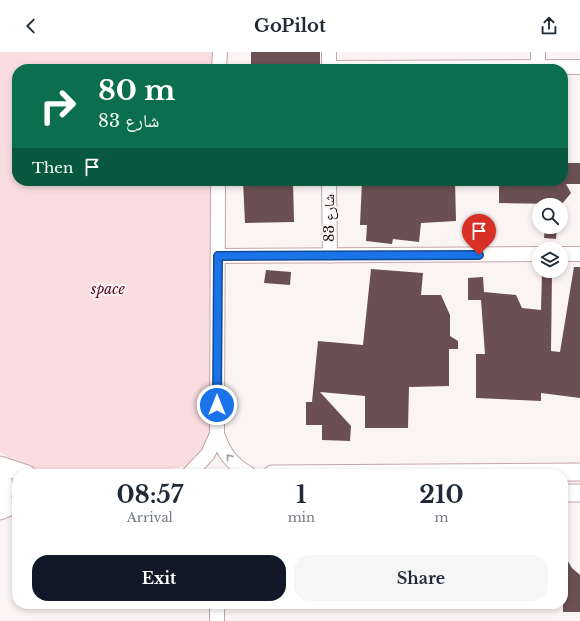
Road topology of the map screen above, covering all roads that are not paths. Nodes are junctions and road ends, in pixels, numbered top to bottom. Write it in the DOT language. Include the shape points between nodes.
graph roads {
  1 [pos="220,52"];
  2 [pos="329,52"];
  3 [pos="538,52"];
  4 [pos="220,64"];
  5 [pos="329,64"];
  6 [pos="538,64"];
  7 [pos="568,67"];
  8 [pos="580,67"];
  9 [pos="218,186"];
  10 [pos="329,186"];
  11 [pos="532,254"];
  12 [pos="568,254"];
  13 [pos="580,254"];
  14 [pos="218,256"];
  15 [pos="330,256"];
  16 [pos="217,434"];
  17 [pos="0,465"];
  18 [pos="12,469"];
  19 [pos="194,469"];
  20 [pos="241,469"];
  21 [pos="0,472"];
  22 [pos="568,472"];
  23 [pos="580,472"];
  24 [pos="568,493"];
  25 [pos="580,493"];
  26 [pos="0,505"];
  27 [pos="12,506"];
  28 [pos="0,511"];
  29 [pos="217,609"];
  30 [pos="217,621"];
  1 -- 4 [label="street"];
  2 -- 5 [label="street"];
  3 -- 6 [label="street"];
  7 -- 8 [label="street"];
  9 -- 14 [label="street"];
  10 -- 15 [label="street, شارع 83"];
  11 -- 15 [label="street, شارع 83"];
  12 -- 13 [label="street"];
  14 -- 15 [label="street, شارع 83"];
  14 -- 16 [label="street"];
  16 -- 19 [label="street" via="208,454"];
  20 -- 16 [label="street, one-way" via="229,458"];
  17 -- 18 [label="street"];
  21 -- 26 [label="street" via="4,488"];
  22 -- 23 [label="street"];
  24 -- 25 [label="street"];
  27 -- 28 [label="street"];
  29 -- 30 [label="street"];
}
